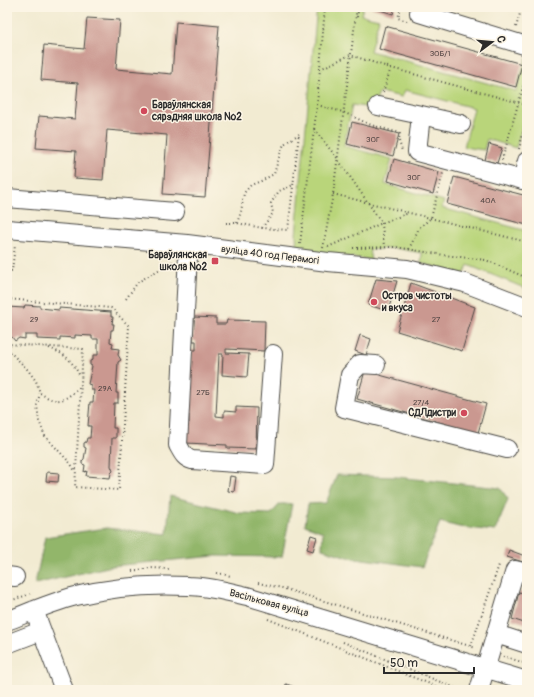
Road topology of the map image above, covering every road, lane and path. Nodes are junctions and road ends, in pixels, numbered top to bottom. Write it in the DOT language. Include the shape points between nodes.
graph roads {
  1 [pos="325,7"];
  2 [pos="358,7"];
  3 [pos="420,7"];
  4 [pos="522,7"];
  5 [pos="519,44"];
  6 [pos="350,55"];
  7 [pos="320,68"];
  8 [pos="527,73"];
  9 [pos="519,102"];
  10 [pos="317,105"];
  11 [pos="527,105"];
  12 [pos="378,106"];
  13 [pos="343,112"];
  14 [pos="421,115"];
  15 [pos="461,124"];
  16 [pos="314,128"];
  17 [pos="337,158"];
  18 [pos="527,161"];
  19 [pos="499,174"];
  20 [pos="525,180"];
  21 [pos="293,185"];
  22 [pos="333,194"];
  23 [pos="7,198"];
  24 [pos="368,202"];
  25 [pos="175,212"];
  26 [pos="410,213"];
  27 [pos="431,218"];
  28 [pos="226,223"];
  29 [pos="237,223"];
  30 [pos="382,223"];
  31 [pos="262,228"];
  32 [pos="11,235"];
  33 [pos="527,242"];
  34 [pos="187,244"];
  35 [pos="300,247"];
  36 [pos="384,247"];
  37 [pos="351,248"];
  38 [pos="323,249"];
  39 [pos="330,249"];
  40 [pos="409,249"];
  41 [pos="172,261"];
  42 [pos="7,270"];
  43 [pos="527,278"];
  44 [pos="7,299"];
  45 [pos="126,299"];
  46 [pos="527,307"];
  47 [pos="7,344"];
  48 [pos="46,346"];
  49 [pos="7,350"];
  50 [pos="273,354"];
  51 [pos="376,365"];
  52 [pos="81,377"];
  53 [pos="81,386"];
  54 [pos="40,393"];
  55 [pos="507,449"];
  56 [pos="76,472"];
  57 [pos="499,565"];
  58 [pos="527,573"];
  59 [pos="34,610"];
  60 [pos="262,617"];
  61 [pos="7,620"];
  62 [pos="42,631"];
  63 [pos="496,634"];
  64 [pos="339,640"];
  65 [pos="7,644"];
  66 [pos="527,644"];
  67 [pos="471,646"];
  68 [pos="486,668"];
  69 [pos="527,682"];
  70 [pos="64,690"];
  71 [pos="445,690"];
  72 [pos="460,690"];
  73 [pos="479,690"];
  1 -- 7 [label="path"];
  2 -- 6 [label="path"];
  3 -- 5 [label="street" via="419,13"];
  4 -- 5 [label="path"];
  6 -- 7 [label="path"];
  6 -- 9 [label="path"];
  6 -- 13 [label="path"];
  7 -- 10 [label="path"];
  8 -- 9 [label="path"];
  9 -- 11 [label="path"];
  9 -- 19 [label="path"];
  10 -- 13 [label="path"];
  10 -- 16 [label="path"];
  12 -- 14 [label="street"];
  13 -- 17 [label="path"];
  14 -- 15 [label="street"];
  14 -- 19 [label="street" via="417,152"];
  16 -- 17 [label="path"];
  16 -- 35 [label="path"];
  17 -- 22 [label="path"];
  17 -- 24 [label="path"];
  18 -- 20 [label="street"];
  19 -- 20 [label="street"];
  21 -- 29 [label="path" via="299,134 284,144 274,174 251,185 244,193 242,212"];
  21 -- 31 [label="path" via="279,190 271,203 273,213"];
  21 -- 31 [label="path" via="288,230"];
  22 -- 24 [label="path"];
  22 -- 38 [label="path"];
  23 -- 25 [label="street"];
  24 -- 26 [label="path"];
  24 -- 30 [label="path"];
  26 -- 27 [label="path"];
  26 -- 30 [label="path"];
  27 -- 33 [label="path"];
  27 -- 40 [label="path" via="418,228"];
  28 -- 29 [label="path"];
  29 -- 31 [label="path"];
  30 -- 36 [label="path"];
  30 -- 38 [label="path"];
  32 -- 34 [label="street, вуліца 40 год Перамогі"];
  32 -- 42 [label="path" via="12,271"];
  34 -- 46 [label="street, вуліца 40 год Перамогі" via="407,269 465,284"];
  34 -- 50 [label="street" via="178,445 183,455 192,460 265,465"];
  36 -- 37 [label="path"];
  36 -- 40 [label="path"];
  38 -- 39 [label="path"];
  40 -- 43 [label="path" via="486,260"];
  41 -- 45 [label="path" via="138,282"];
  44 -- 56 [label="path" via="111,308 129,326 119,490 75,488"];
  47 -- 48 [label="path"];
  48 -- 52 [label="path" via="72,362"];
  48 -- 52 [label="path" via="83,349"];
  49 -- 54 [label="path" via="27,369 36,381"];
  51 -- 55 [label="street" via="360,364 350,375 344,408"];
  52 -- 53 [label="path"];
  53 -- 54 [label="path" via="68,397 58,401 49,400"];
  53 -- 56 [label="path"];
  54 -- 56 [label="path" via="37,405 44,436"];
  57 -- 67 [label="path"];
  58 -- 63 [label="street" via="515,570"];
  59 -- 61 [label="street, Васільковая вуліца"];
  59 -- 62 [label="street"];
  59 -- 68 [label="street, Васільковая вуліца" via="75,596 100,591 146,586 189,586 248,596"];
  60 -- 71 [label="path"];
  62 -- 65 [label="street"];
  62 -- 70 [label="street"];
  63 -- 66 [label="street"];
  63 -- 68 [label="street"];
  64 -- 72 [label="path"];
  68 -- 69 [label="street, Васільковая вуліца"];
  68 -- 73 [label="street"];
}
